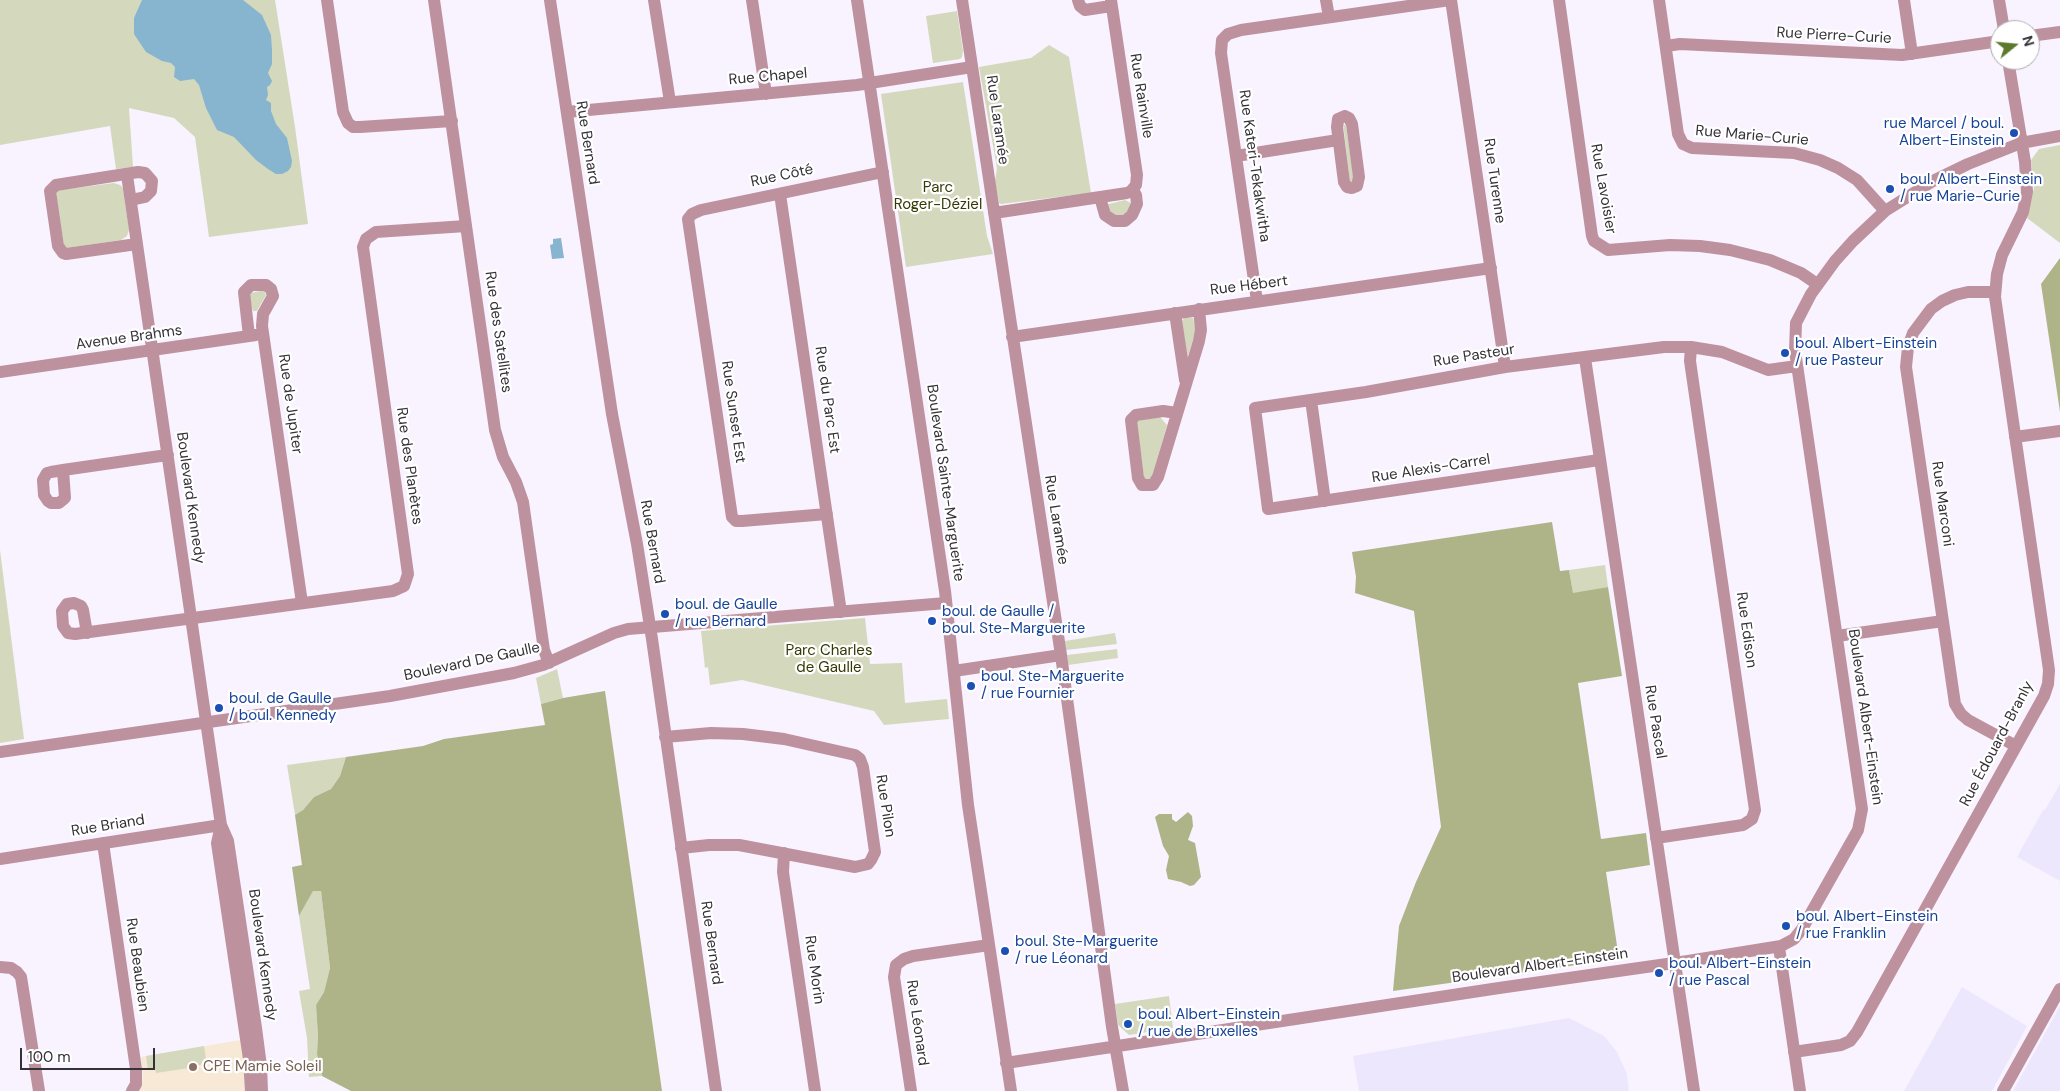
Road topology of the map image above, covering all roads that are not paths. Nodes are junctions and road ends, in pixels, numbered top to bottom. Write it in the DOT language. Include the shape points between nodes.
graph roads {
  1 [pos="327,0"];
  2 [pos="434,0"];
  3 [pos="550,0"];
  4 [pos="654,0"];
  5 [pos="752,0"];
  6 [pos="858,0"];
  7 [pos="962,0"];
  8 [pos="1078,0"];
  9 [pos="1326,0"];
  10 [pos="1450,0"];
  11 [pos="1559,0"];
  12 [pos="1659,0"];
  13 [pos="1904,0"];
  14 [pos="1999,0"];
  15 [pos="1111,3"];
  16 [pos="1329,18"];
  17 [pos="2002,20"];
  18 [pos="2060,32"];
  19 [pos="2040,35"];
  20 [pos="1990,42"];
  21 [pos="1666,46"];
  22 [pos="1912,54"];
  23 [pos="972,67"];
  24 [pos="2010,70"];
  25 [pos="870,83"];
  26 [pos="766,94"];
  27 [pos="670,102"];
  28 [pos="566,112"];
  29 [pos="452,122"];
  30 [pos="2060,136"];
  31 [pos="1338,140"];
  32 [pos="2021,143"];
  33 [pos="1236,156"];
  34 [pos="883,172"];
  35 [pos="127,175"];
  36 [pos="1133,190"];
  37 [pos="780,194"];
  38 [pos="1100,197"];
  39 [pos="131,200"];
  40 [pos="1886,212"];
  41 [pos="994,213"];
  42 [pos="690,216"];
  43 [pos="466,226"];
  44 [pos="137,244"];
  45 [pos="1491,268"];
  46 [pos="1817,284"];
  47 [pos="1995,292"];
  48 [pos="1257,301"];
  49 [pos="1199,309"];
  50 [pos="1175,313"];
  51 [pos="263,334"];
  52 [pos="249,336"];
  53 [pos="1012,337"];
  54 [pos="1691,347"];
  55 [pos="152,351"];
  56 [pos="1585,358"];
  57 [pos="1797,366"];
  58 [pos="1505,367"];
  59 [pos="0,372"];
  60 [pos="1186,383"];
  61 [pos="1311,400"];
  62 [pos="1177,413"];
  63 [pos="2060,431"];
  64 [pos="2015,437"];
  65 [pos="168,455"];
  66 [pos="1599,460"];
  67 [pos="63,470"];
  68 [pos="1325,501"];
  69 [pos="1268,509"];
  70 [pos="827,514"];
  71 [pos="302,603"];
  72 [pos="946,603"];
  73 [pos="841,612"];
  74 [pos="191,618"];
  75 [pos="1943,621"];
  76 [pos="650,627"];
  77 [pos="87,633"];
  78 [pos="1837,636"];
  79 [pos="1060,655"];
  80 [pos="549,663"];
  81 [pos="954,670"];
  82 [pos="206,722"];
  83 [pos="665,737"];
  84 [pos="2016,746"];
  85 [pos="0,752"];
  86 [pos="221,825"];
  87 [pos="1656,838"];
  88 [pos="103,843"];
  89 [pos="681,848"];
  90 [pos="784,853"];
  91 [pos="0,858"];
  92 [pos="989,946"];
  93 [pos="1779,947"];
  94 [pos="1675,962"];
  95 [pos="0,967"];
  96 [pos="2060,989"];
  97 [pos="1116,1046"];
  98 [pos="1794,1052"];
  99 [pos="1006,1062"];
  100 [pos="39,1091"];
  101 [pos="132,1091"];
  102 [pos="251,1091"];
  103 [pos="262,1091"];
  104 [pos="716,1091"];
  105 [pos="815,1091"];
  106 [pos="911,1091"];
  107 [pos="1011,1091"];
  108 [pos="1123,1091"];
  109 [pos="1694,1091"];
  110 [pos="1800,1091"];
  111 [pos="2004,1091"];
  1 -- 29 [label="street" via="342,112 348,123 360,127"];
  2 -- 29 [label="street, Rue des Satellites"];
  3 -- 28 [label="street, Rue Bernard"];
  4 -- 27 [label="street"];
  5 -- 26 [label="street"];
  6 -- 25 [label="street, Boulevard Sainte-Marguerite"];
  7 -- 23 [label="street, Rue Laramée"];
  8 -- 15 [label="street, Rue Rainville" via="1085,10"];
  9 -- 16 [label="street"];
  10 -- 16 [label="street"];
  10 -- 45 [label="street, Rue Turenne"];
  11 -- 46 [label="street, Rue Lavoisier" via="1594,242 1611,250 1670,245 1730,250 1778,263"];
  12 -- 21 [label="street, Rue Marie-Curie"];
  13 -- 22 [label="street"];
  14 -- 17 [label="street"];
  15 -- 36 [label="street, Rue Rainville" via="1137,175"];
  16 -- 33 [label="street, Rue Kateri-Tekakwitha" via="1236,31 1224,37 1221,53"];
  18 -- 19 [label="street"];
  20 -- 22 [label="street, Rue Pierre-Curie"];
  21 -- 22 [label="street, Rue Pierre-Curie"];
  21 -- 40 [label="street, Rue Marie-Curie" via="1678,134 1686,146 1783,152 1820,160 1857,180"];
  23 -- 25 [label="street, Rue Chapel"];
  23 -- 41 [label="street, Rue Laramée"];
  24 -- 32 [label="street, Rue Édouard-Branly"];
  25 -- 26 [label="street, Rue Chapel"];
  25 -- 34 [label="street, Boulevard Sainte-Marguerite"];
  26 -- 27 [label="street, Rue Chapel"];
  27 -- 28 [label="street, Rue Chapel"];
  28 -- 76 [label="street, Rue Bernard" via="612,414"];
  29 -- 43 [label="street, Rue des Satellites"];
  30 -- 32 [label="street, Boulevard Albert-Einstein"];
  31 -- 31 [label="street" via="1337,121 1340,117 1348,117 1352,124 1359,177 1356,187 1350,188 1345,184"];
  31 -- 33 [label="street"];
  32 -- 40 [label="street, Boulevard Albert-Einstein" via="1945,175"];
  32 -- 47 [label="street, Rue Édouard-Branly" via="2026,199 2002,255"];
  33 -- 48 [label="street, Rue Kateri-Tekakwitha"];
  34 -- 37 [label="street, Rue Côté"];
  34 -- 72 [label="street, Boulevard Sainte-Marguerite"];
  35 -- 39 [label="street, Boulevard Kennedy"];
  35 -- 39 [label="street" via="142,172 152,181 148,194"];
  35 -- 44 [label="street" via="56,184 50,194 58,246 63,254"];
  36 -- 38 [label="street"];
  36 -- 38 [label="street, Rue Rainville" via="1137,204 1125,221 1114,221 1105,215"];
  37 -- 42 [label="street, Rue Côté" via="701,210"];
  37 -- 70 [label="street, Rue du Parc Est"];
  38 -- 41 [label="street"];
  39 -- 44 [label="street, Boulevard Kennedy"];
  40 -- 46 [label="street, Boulevard Albert-Einstein" via="1843,251"];
  41 -- 53 [label="street, Rue Laramée"];
  42 -- 70 [label="street, Rue Sunset Est" via="690,236 732,518 742,521"];
  43 -- 71 [label="street, Rue des Planètes" via="376,232 369,236 363,247 407,581 397,590"];
  43 -- 80 [label="street, Rue des Satellites" via="496,436 519,489 544,650"];
  44 -- 55 [label="street, Boulevard Kennedy"];
  45 -- 48 [label="street, Rue Hébert"];
  45 -- 58 [label="street, Rue Turenne"];
  46 -- 57 [label="street, Boulevard Albert-Einstein" via="1796,323"];
  47 -- 64 [label="street, Rue Édouard-Branly"];
  47 -- 75 [label="street, Rue Marconi" via="1962,293 1942,300 1916,326 1906,353"];
  48 -- 49 [label="street, Rue Hébert"];
  49 -- 50 [label="street, Rue Hébert"];
  49 -- 60 [label="street" via="1201,335"];
  50 -- 53 [label="street, Rue Hébert"];
  50 -- 60 [label="street"];
  51 -- 52 [label="street, Avenue Brahms"];
  51 -- 52 [label="street, Rue de Jupiter" via="262,317 273,293 269,286 256,284 244,292"];
  51 -- 71 [label="street, Rue de Jupiter"];
  52 -- 55 [label="street, Avenue Brahms"];
  53 -- 79 [label="street, Rue Laramée"];
  54 -- 56 [label="street, Rue Pasteur"];
  54 -- 57 [label="street, Rue Pasteur" via="1734,356 1768,370"];
  54 -- 87 [label="street, Rue Edison" via="1690,361 1755,810 1752,819 1743,825"];
  55 -- 59 [label="street, Avenue Brahms"];
  55 -- 65 [label="street, Boulevard Kennedy"];
  56 -- 58 [label="street, Rue Pasteur"];
  56 -- 66 [label="street, Rue Pascal"];
  57 -- 78 [label="street, Boulevard Albert-Einstein"];
  58 -- 61 [label="street, Rue Pasteur"];
  60 -- 62 [label="street"];
  61 -- 68 [label="street"];
  61 -- 69 [label="street, Rue Pasteur" via="1254,408"];
  62 -- 62 [label="street" via="1163,411 1136,415 1131,420 1138,478 1142,485 1156,482"];
  63 -- 64 [label="street"];
  64 -- 84 [label="street, Rue Édouard-Branly" via="2049,675 2044,696"];
  65 -- 67 [label="street"];
  65 -- 74 [label="street, Boulevard Kennedy"];
  66 -- 68 [label="street, Rue Alexis-Carrel"];
  66 -- 87 [label="street, Rue Pascal"];
  68 -- 69 [label="street, Rue Alexis-Carrel"];
  70 -- 73 [label="street, Rue du Parc Est"];
  71 -- 74 [label="street, Rue des Planètes"];
  72 -- 73 [label="street, Boulevard De Gaulle"];
  72 -- 81 [label="street, Boulevard Sainte-Marguerite"];
  73 -- 76 [label="street, Boulevard De Gaulle"];
  74 -- 77 [label="street, Rue des Planètes"];
  74 -- 82 [label="street, Boulevard Kennedy"];
  75 -- 78 [label="street"];
  75 -- 84 [label="street, Rue Marconi" via="1954,700 1959,711 1968,720"];
  76 -- 80 [label="street, Boulevard De Gaulle" via="614,633"];
  76 -- 83 [label="street, Rue Bernard"];
  78 -- 93 [label="street, Boulevard Albert-Einstein" via="1861,820 1802,929 1789,943"];
  79 -- 81 [label="street"];
  79 -- 97 [label="street, Rue Laramée"];
  80 -- 82 [label="street, Boulevard De Gaulle" via="514,673 386,697"];
  81 -- 92 [label="street, Boulevard Sainte-Marguerite" via="968,805"];
  82 -- 85 [label="street, Boulevard De Gaulle"];
  82 -- 86 [label="street, Boulevard Kennedy"];
  83 -- 89 [label="street, Rue Bernard"];
  83 -- 90 [label="street, Rue Pilon" via="703,733 744,734 858,757 863,767 874,846 872,860 864,866 850,867"];
  84 -- 98 [label="street, Rue Édouard-Branly" via="1858,1032 1841,1045"];
  86 -- 88 [label="street, Rue Briand"];
  86 -- 102 [label="street, Boulevard Kennedy" via="217,842"];
  86 -- 103 [label="street, Boulevard Kennedy" via="230,850 262,1066"];
  87 -- 94 [label="street, Rue Pascal"];
  88 -- 91 [label="street, Rue Briand"];
  88 -- 101 [label="street, Rue Beaubien" via="136,1069 136,1084"];
  89 -- 90 [label="street, Rue Pilon" via="729,844"];
  89 -- 104 [label="street, Rue Bernard"];
  90 -- 105 [label="street, Rue Morin" via="784,879"];
  92 -- 99 [label="street, Boulevard Sainte-Marguerite"];
  92 -- 106 [label="street, Rue Léonard" via="913,956 896,965 894,977"];
  93 -- 94 [label="street, Boulevard Albert-Einstein"];
  93 -- 98 [label="street"];
  94 -- 97 [label="street, Boulevard Albert-Einstein"];
  94 -- 109 [label="street, Rue Pascal"];
  95 -- 100 [label="street" via="11,968 21,977"];
  96 -- 111 [label="street"];
  97 -- 99 [label="street, Boulevard Albert-Einstein"];
  97 -- 108 [label="street, Rue Laramée"];
  98 -- 110 [label="street"];
  99 -- 107 [label="street, Boulevard Sainte-Marguerite"];
}
